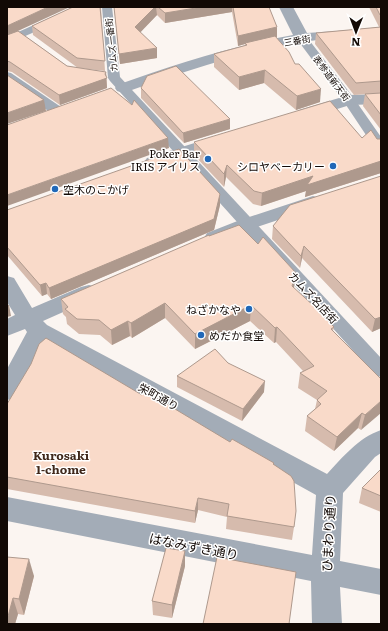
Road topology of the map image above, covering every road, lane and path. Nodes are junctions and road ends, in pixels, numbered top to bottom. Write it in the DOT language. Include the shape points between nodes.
graph roads {
  1 [pos="83,7"];
  2 [pos="107,7"];
  3 [pos="286,7"];
  4 [pos="381,32"];
  5 [pos="22,35"];
  6 [pos="302,38"];
  7 [pos="7,41"];
  8 [pos="35,44"];
  9 [pos="7,76"];
  10 [pos="99,76"];
  11 [pos="118,83"];
  12 [pos="109,94"];
  13 [pos="381,99"];
  14 [pos="349,100"];
  15 [pos="73,107"];
  16 [pos="59,112"];
  17 [pos="44,118"];
  18 [pos="288,119"];
  19 [pos="235,135"];
  20 [pos="381,146"];
  21 [pos="182,151"];
  22 [pos="138,167"];
  23 [pos="329,197"];
  24 [pos="246,224"];
  25 [pos="195,246"];
  26 [pos="7,283"];
  27 [pos="108,284"];
  28 [pos="25,326"];
  29 [pos="381,370"];
  30 [pos="7,391"];
  31 [pos="381,440"];
  32 [pos="330,489"];
  33 [pos="7,508"];
  34 [pos="325,572"];
  35 [pos="381,582"];
  36 [pos="327,624"];
  1 -- 5 [label="street"];
  2 -- 11 [label="street, カムズ一番街"];
  3 -- 6 [label="street, 表参道新天街"];
  4 -- 6 [label="street, 三番街"];
  5 -- 7 [label="street"];
  5 -- 8 [label="street"];
  6 -- 11 [label="street, 三番街"];
  6 -- 14 [label="street, 表参道新天街"];
  9 -- 16 [label="street"];
  10 -- 11 [label="street"];
  11 -- 12 [label="street"];
  11 -- 21 [label="street"];
  13 -- 14 [label="street"];
  14 -- 18 [label="street"];
  14 -- 20 [label="street, 表参道新天街"];
  15 -- 16 [label="street"];
  16 -- 17 [label="street"];
  19 -- 21 [label="street"];
  21 -- 22 [label="street"];
  21 -- 24 [label="street"];
  23 -- 24 [label="street"];
  24 -- 25 [label="street"];
  24 -- 29 [label="street, カムズ名店街"];
  26 -- 28 [label="street"];
  27 -- 28 [label="street"];
  28 -- 30 [label="street"];
  28 -- 32 [label="street, 栄町通り"];
  31 -- 32 [label="street, ひまわり通り" via="366,450"];
  32 -- 34 [label="street, ひまわり通り"];
  33 -- 34 [label="street, はなみずき通り"];
  34 -- 35 [label="street, はなみずき通り"];
  34 -- 36 [label="street, ひまわり通り"];
}
